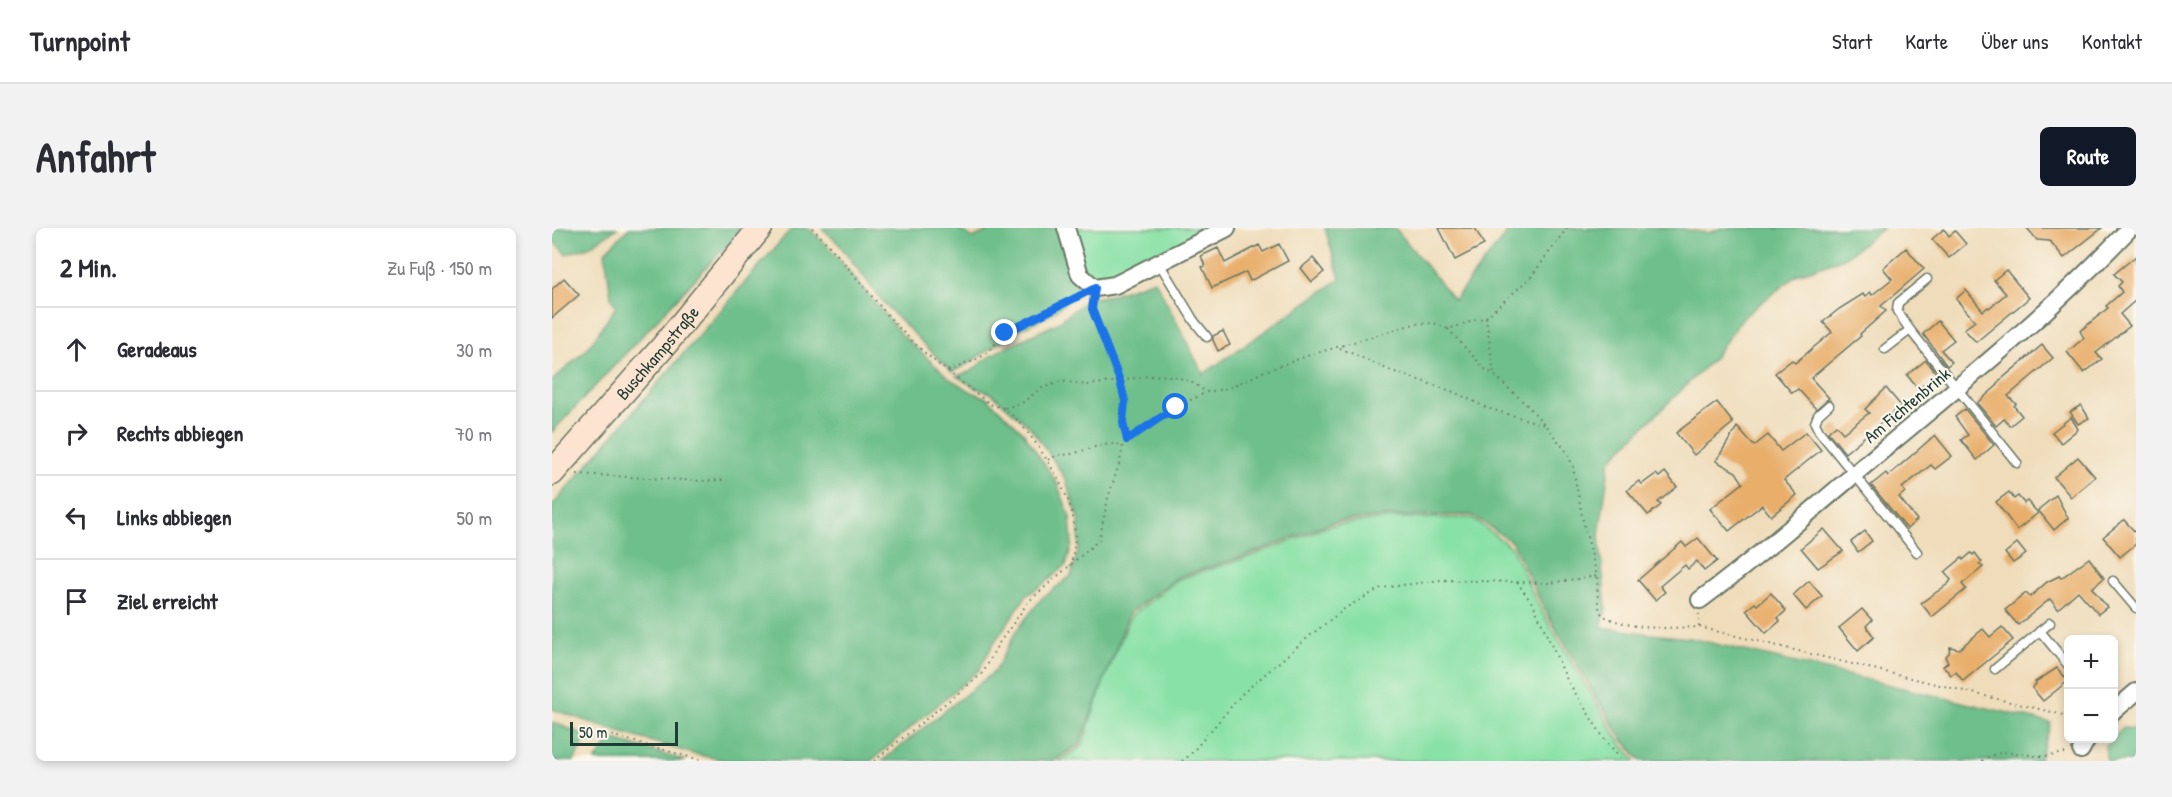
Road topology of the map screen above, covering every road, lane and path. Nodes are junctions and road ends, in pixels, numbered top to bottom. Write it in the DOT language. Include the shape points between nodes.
graph roads {
  1 [pos="760,228"];
  2 [pos="812,228"];
  3 [pos="1066,228"];
  4 [pos="1227,228"];
  5 [pos="1567,228"];
  6 [pos="2130,228"];
  7 [pos="1159,262"];
  8 [pos="1927,279"];
  9 [pos="1095,288"];
  10 [pos="1486,317"];
  11 [pos="1448,329"];
  12 [pos="1910,330"];
  13 [pos="1207,337"];
  14 [pos="1338,347"];
  15 [pos="1885,350"];
  16 [pos="947,372"];
  17 [pos="1494,375"];
  18 [pos="1120,381"];
  19 [pos="1956,389"];
  20 [pos="1207,392"];
  21 [pos="1829,405"];
  22 [pos="1005,408"];
  23 [pos="1545,425"];
  24 [pos="1127,440"];
  25 [pos="1123,445"];
  26 [pos="1047,461"];
  27 [pos="2017,463"];
  28 [pos="557,468"];
  29 [pos="1853,475"];
  30 [pos="724,480"];
  31 [pos="1917,552"];
  32 [pos="1070,567"];
  33 [pos="1597,576"];
  34 [pos="2113,581"];
  35 [pos="1517,582"];
  36 [pos="1700,600"];
  37 [pos="2136,608"];
  38 [pos="2050,623"];
  39 [pos="2040,631"];
  40 [pos="2064,660"];
  41 [pos="1995,669"];
  42 [pos="2136,692"];
  43 [pos="2118,708"];
  44 [pos="2064,715"];
  45 [pos="600,732"];
  46 [pos="2084,744"];
  47 [pos="699,761"];
  48 [pos="707,761"];
  49 [pos="874,761"];
  50 [pos="1182,761"];
  51 [pos="1623,761"];
  52 [pos="1982,761"];
  1 -- 28 [label="main road, Buschkampstraße"];
  2 -- 16 [label="path" via="903,332"];
  3 -- 9 [label="street" via="1080,275"];
  4 -- 7 [label="street"];
  5 -- 10 [label="path" via="1531,276"];
  6 -- 19 [label="street, Am Fichtenbrink" via="2066,293"];
  7 -- 9 [label="street" via="1115,285"];
  7 -- 13 [label="lane"];
  8 -- 12 [label="lane" via="1898,303 1897,311"];
  9 -- 16 [label="path" via="1005,333 978,359"];
  9 -- 18 [label="path" via="1092,309"];
  10 -- 11 [label="path"];
  10 -- 17 [label="path"];
  11 -- 14 [label="path" via="1434,323 1414,324"];
  11 -- 17 [label="path"];
  12 -- 15 [label="lane"];
  12 -- 19 [label="lane"];
  14 -- 20 [label="path" via="1263,372 1229,388"];
  14 -- 23 [label="path" via="1487,408"];
  16 -- 22 [label="path" via="992,406"];
  17 -- 23 [label="path"];
  18 -- 20 [label="path" via="1168,376 1192,381"];
  18 -- 22 [label="path" via="1087,385 1061,381"];
  18 -- 24 [label="path"];
  19 -- 27 [label="lane"];
  19 -- 29 [label="street, Am Fichtenbrink"];
  20 -- 24 [label="path" via="1176,407"];
  21 -- 29 [label="lane" via="1815,423"];
  22 -- 26 [label="path"];
  23 -- 33 [label="path" via="1567,452 1573,467"];
  24 -- 25 [label="path"];
  25 -- 26 [label="path" via="1096,446 1056,455"];
  25 -- 32 [label="path" via="1099,540"];
  26 -- 32 [label="path" via="1073,516 1074,554"];
  28 -- 30 [label="path" via="573,474"];
  29 -- 31 [label="lane"];
  29 -- 36 [label="street, Am Fichtenbrink"];
  32 -- 49 [label="path" via="1029,601 983,673"];
  33 -- 35 [label="path" via="1549,583"];
  33 -- 44 [label="path" via="1598,605 1602,615 1612,621 1651,628 1699,627"];
  34 -- 37 [label="lane"];
  35 -- 50 [label="path" via="1441,580 1381,588 1347,607 1242,694"];
  35 -- 51 [label="path" via="1533,606 1567,680"];
  38 -- 39 [label="lane"];
  39 -- 40 [label="lane"];
  39 -- 41 [label="lane"];
  42 -- 43 [label="street"];
  45 -- 47 [label="path"];
  46 -- 52 [label="path" via="2046,756 1993,753"];
  47 -- 48 [label="path"];
}
